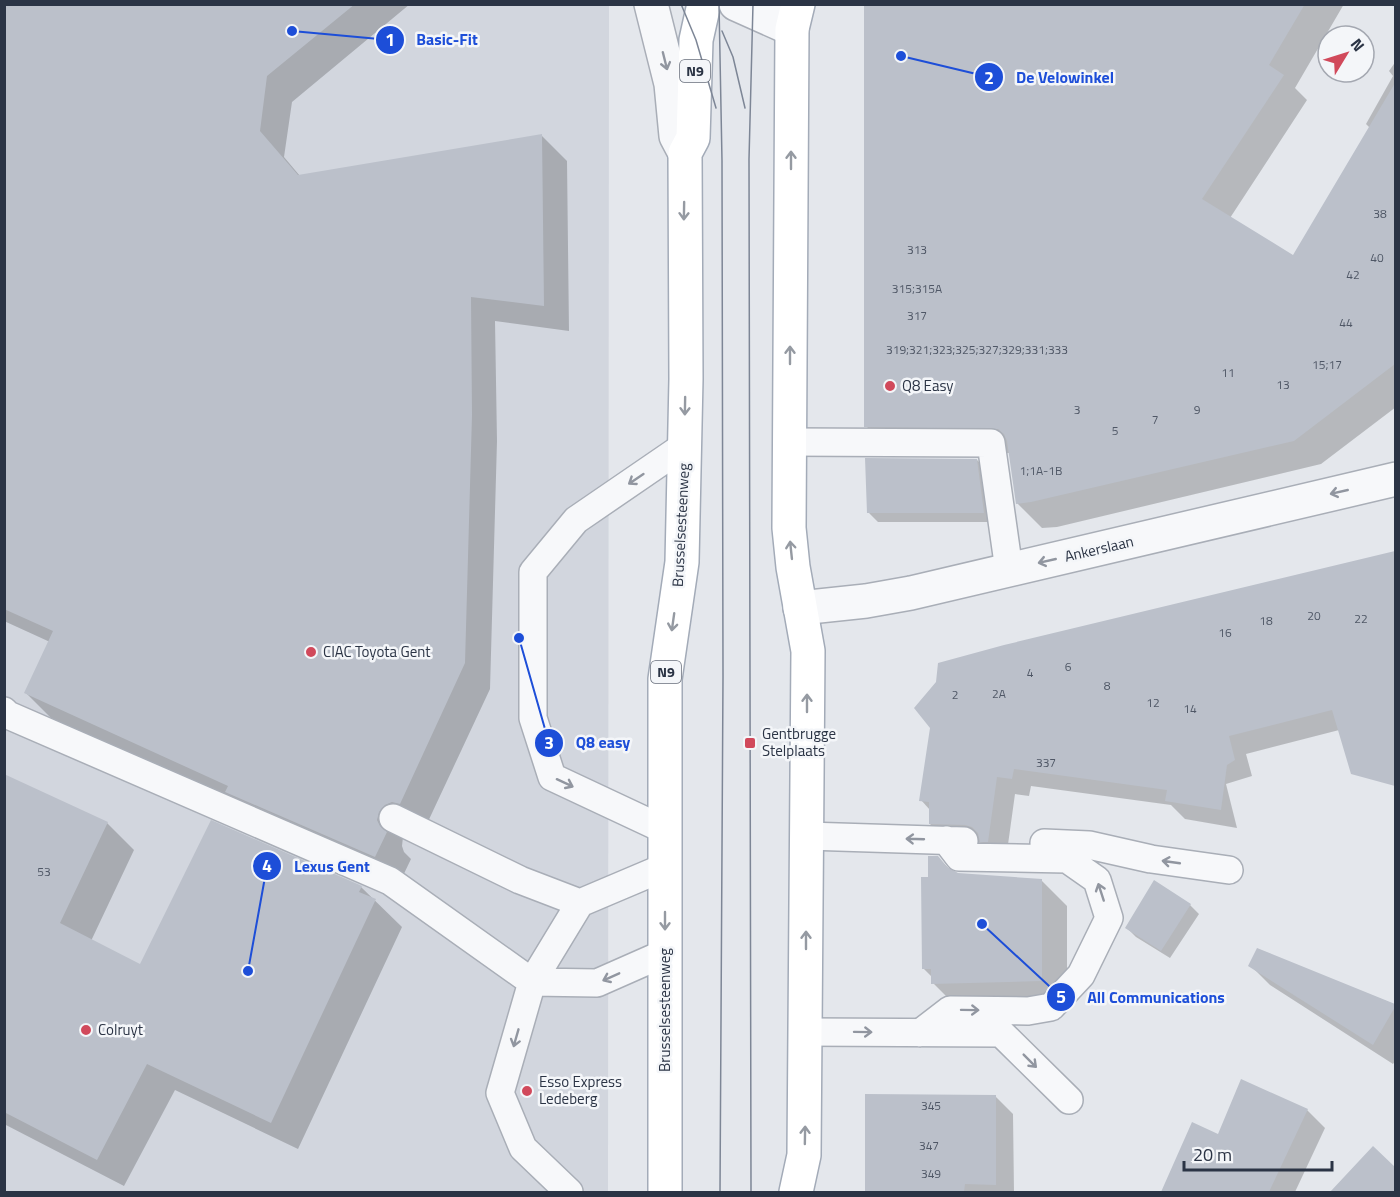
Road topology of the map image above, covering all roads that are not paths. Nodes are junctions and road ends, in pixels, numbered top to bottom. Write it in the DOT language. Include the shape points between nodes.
graph roads {
  1 [pos="651,4"];
  2 [pos="704,4"];
  3 [pos="736,4"];
  4 [pos="795,17"];
  5 [pos="685,153"];
  6 [pos="789,442"];
  7 [pos="684,446"];
  8 [pos="1395,478"];
  9 [pos="1009,570"];
  10 [pos="801,608"];
  11 [pos="4,711"];
  12 [pos="393,818"];
  13 [pos="665,830"];
  14 [pos="807,836"];
  15 [pos="946,840"];
  16 [pos="665,867"];
  17 [pos="1229,870"];
  18 [pos="580,903"];
  19 [pos="665,954"];
  20 [pos="532,981"];
  21 [pos="806,1032"];
  22 [pos="920,1033"];
  23 [pos="1069,1100"];
  24 [pos="569,1192"];
  25 [pos="665,1192"];
  26 [pos="796,1192"];
  1 -- 5 [label="street, one-way" via="671,84 676,136"];
  2 -- 5 [label="main road, Brusselsesteenweg / N9" via="696,40 693,138"];
  3 -- 4 [label="street"];
  6 -- 4 [label="main road, one-way"];
  5 -- 7 [label="main road, Brusselsesteenweg / N9, one-way"];
  6 -- 9 [label="lane" via="991,442"];
  10 -- 6 [label="main road, one-way" via="789,528"];
  7 -- 13 [label="main road, Brusselsesteenweg / N9, one-way" via="682,562 665,679"];
  7 -- 13 [label="lane, one-way" via="576,520 533,572 533,718 552,777"];
  8 -- 9 [label="street, Ankerslaan, one-way"];
  9 -- 10 [label="street, Ankerslaan" via="911,593"];
  14 -- 10 [label="main road, one-way" via="808,651"];
  11 -- 20 [label="lane" via="390,881"];
  12 -- 18 [label="lane" via="520,880"];
  13 -- 16 [label="main road, Brusselsesteenweg / N9"];
  15 -- 14 [label="lane, one-way"];
  21 -- 14 [label="main road, one-way"];
  17 -- 15 [label="lane, one-way" via="1089,845"];
  22 -- 15 [label="lane, one-way" via="950,1010 1028,1011 1051,1007 1081,975 1109,918 1097,880 1067,859 959,858"];
  16 -- 18 [label="lane"];
  16 -- 19 [label="main road, Brusselsesteenweg / N9, one-way"];
  18 -- 20 [label="lane"];
  19 -- 20 [label="lane, one-way" via="597,983"];
  19 -- 25 [label="main road, Brusselsesteenweg / N9"];
  20 -- 24 [label="lane, one-way" via="500,1093 523,1148"];
  21 -- 22 [label="lane, one-way"];
  26 -- 21 [label="main road, one-way" via="804,1155"];
  22 -- 23 [label="lane, one-way" via="1001,1034"];
}
